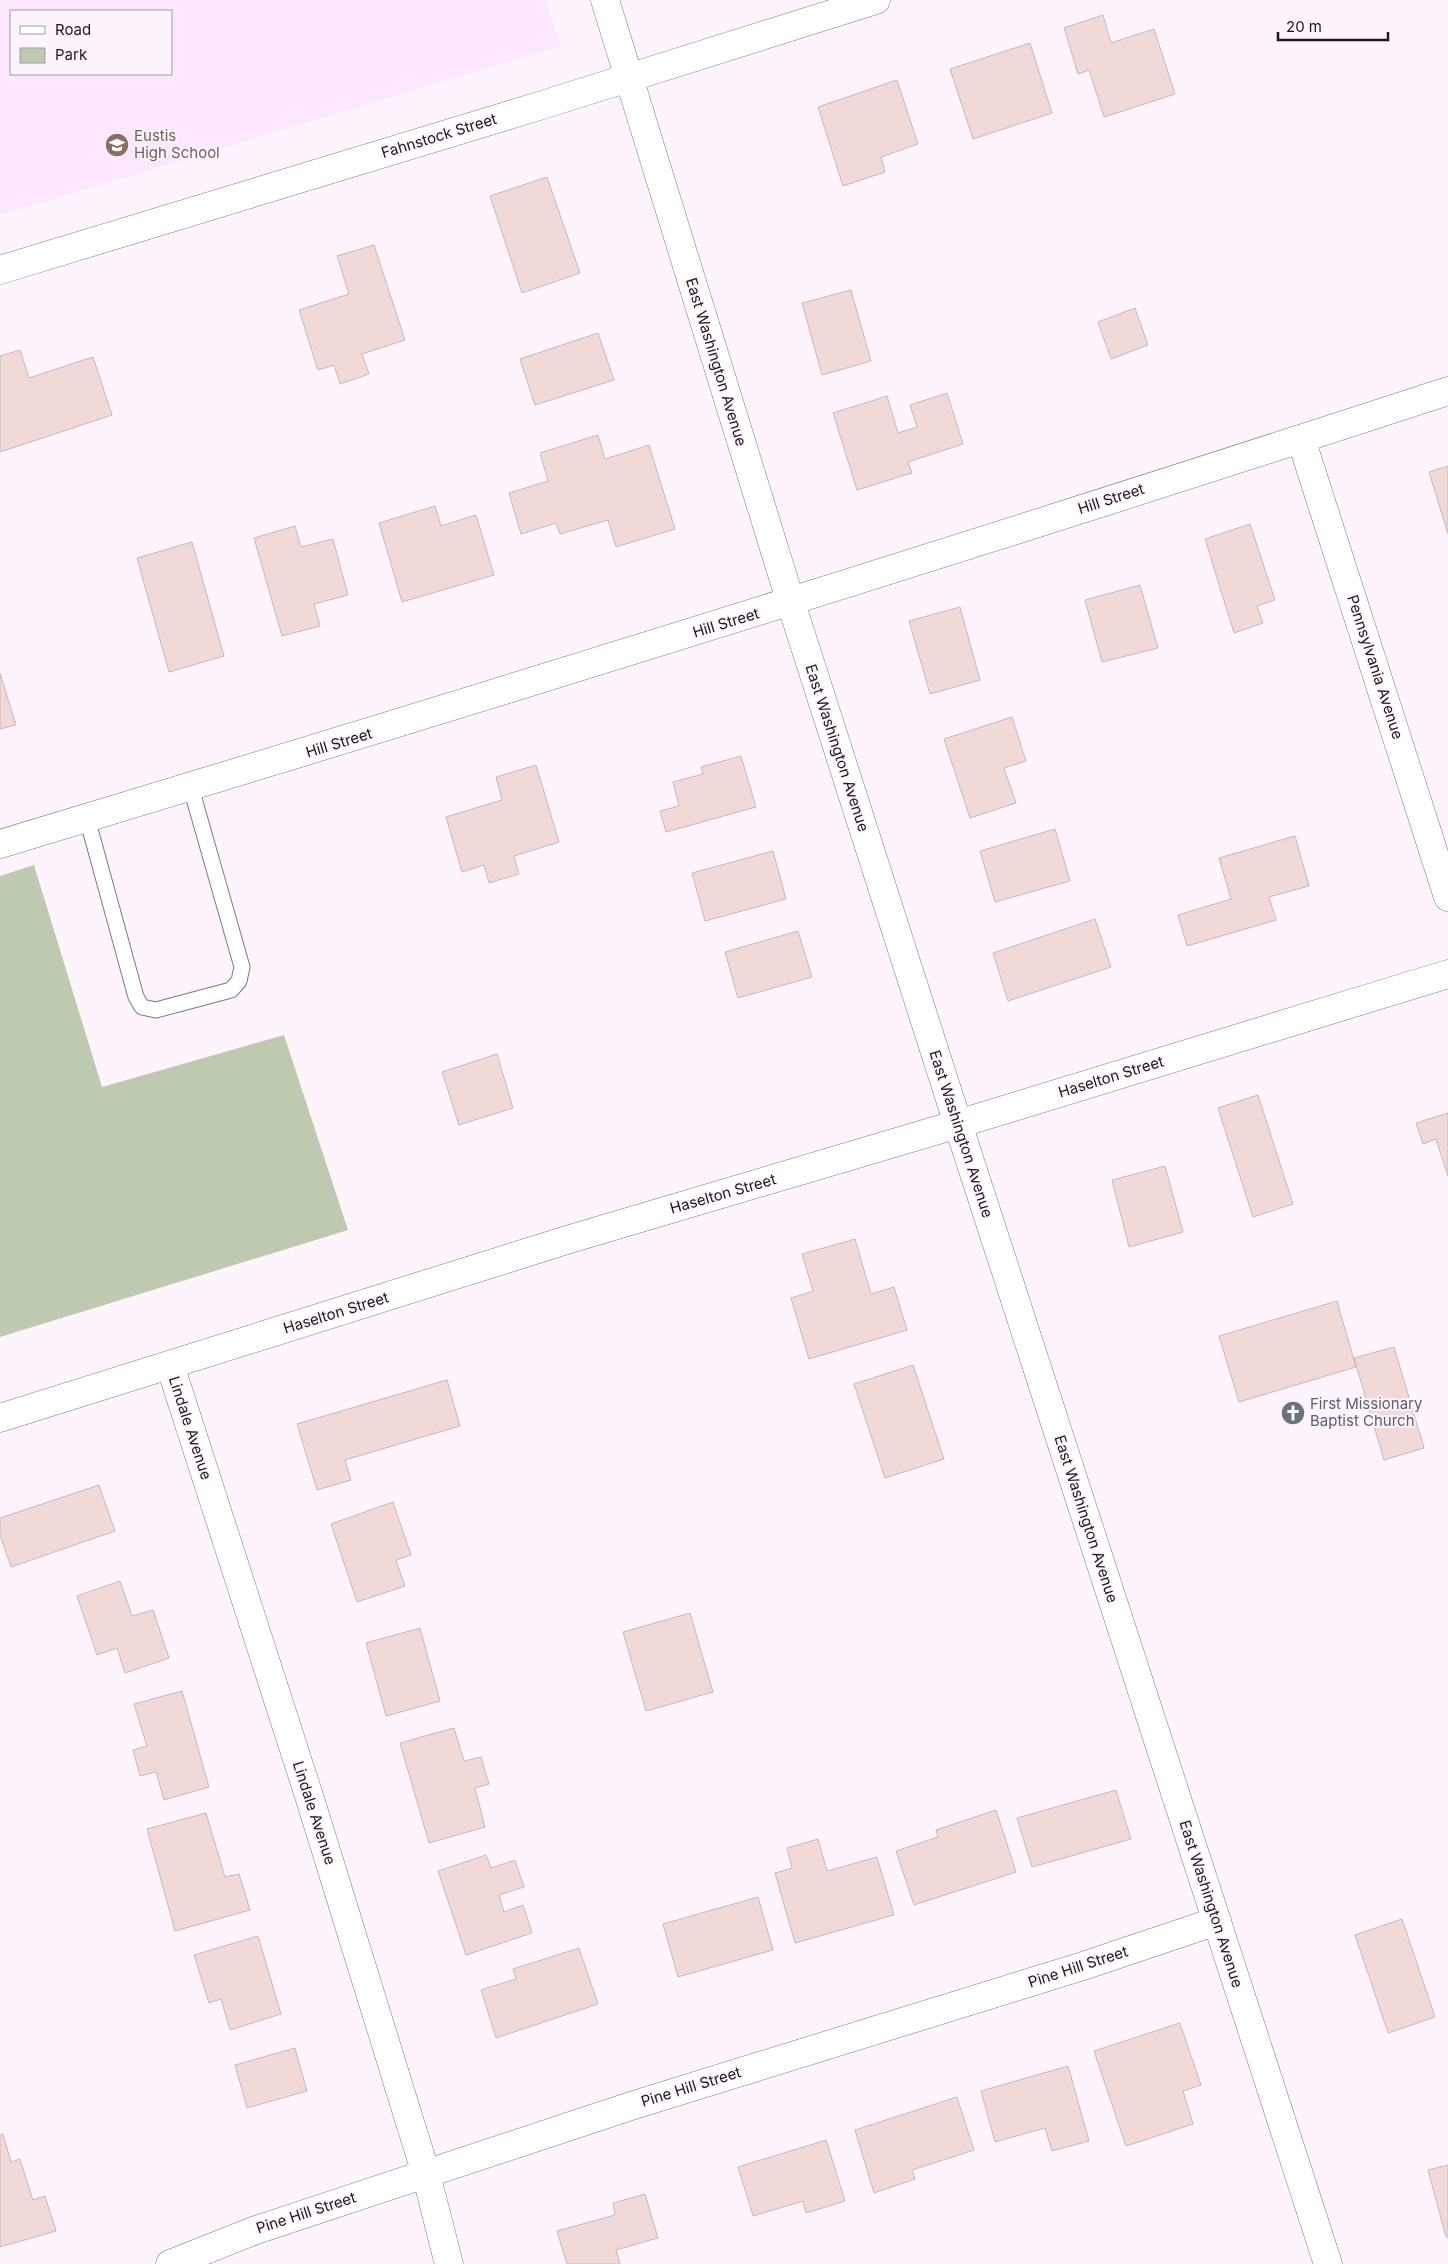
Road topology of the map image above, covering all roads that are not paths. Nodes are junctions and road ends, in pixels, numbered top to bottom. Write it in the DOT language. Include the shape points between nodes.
graph roads {
  1 [pos="605,0"];
  2 [pos="876,0"];
  3 [pos="628,77"];
  4 [pos="0,270"];
  5 [pos="1448,391"];
  6 [pos="1301,439"];
  7 [pos="791,602"];
  8 [pos="190,788"];
  9 [pos="87,818"];
  10 [pos="0,844"];
  11 [pos="1448,897"];
  12 [pos="1448,974"];
  13 [pos="958,1124"];
  14 [pos="170,1365"];
  15 [pos="0,1418"];
  16 [pos="1217,1921"];
  17 [pos="426,2174"];
  18 [pos="170,2264"];
  19 [pos="449,2264"];
  20 [pos="1328,2264"];
  1 -- 3 [label="street, East Washington Avenue"];
  2 -- 3 [label="street, Fahnstock Street"];
  3 -- 4 [label="street, Fahnstock Street"];
  3 -- 7 [label="street, East Washington Avenue"];
  5 -- 6 [label="street, Hill Street"];
  6 -- 7 [label="street, Hill Street"];
  6 -- 11 [label="street, Pennsylvania Avenue"];
  7 -- 8 [label="street, Hill Street"];
  7 -- 13 [label="street, East Washington Avenue"];
  8 -- 9 [label="street, Hill Street"];
  8 -- 9 [label="lane" via="242,967 239,981 231,990 156,1010 142,1007 136,997"];
  9 -- 10 [label="street, Hill Street"];
  12 -- 13 [label="street, Haselton Street"];
  13 -- 14 [label="street, Haselton Street" via="570,1239"];
  13 -- 16 [label="street, East Washington Avenue"];
  14 -- 15 [label="street, Haselton Street"];
  14 -- 17 [label="street, Lindale Avenue" via="310,1799"];
  16 -- 17 [label="street, Pine Hill Street"];
  16 -- 20 [label="street, East Washington Avenue"];
  17 -- 18 [label="street, Pine Hill Street" via="256,2230"];
  17 -- 19 [label="street, Lindale Avenue"];
}
